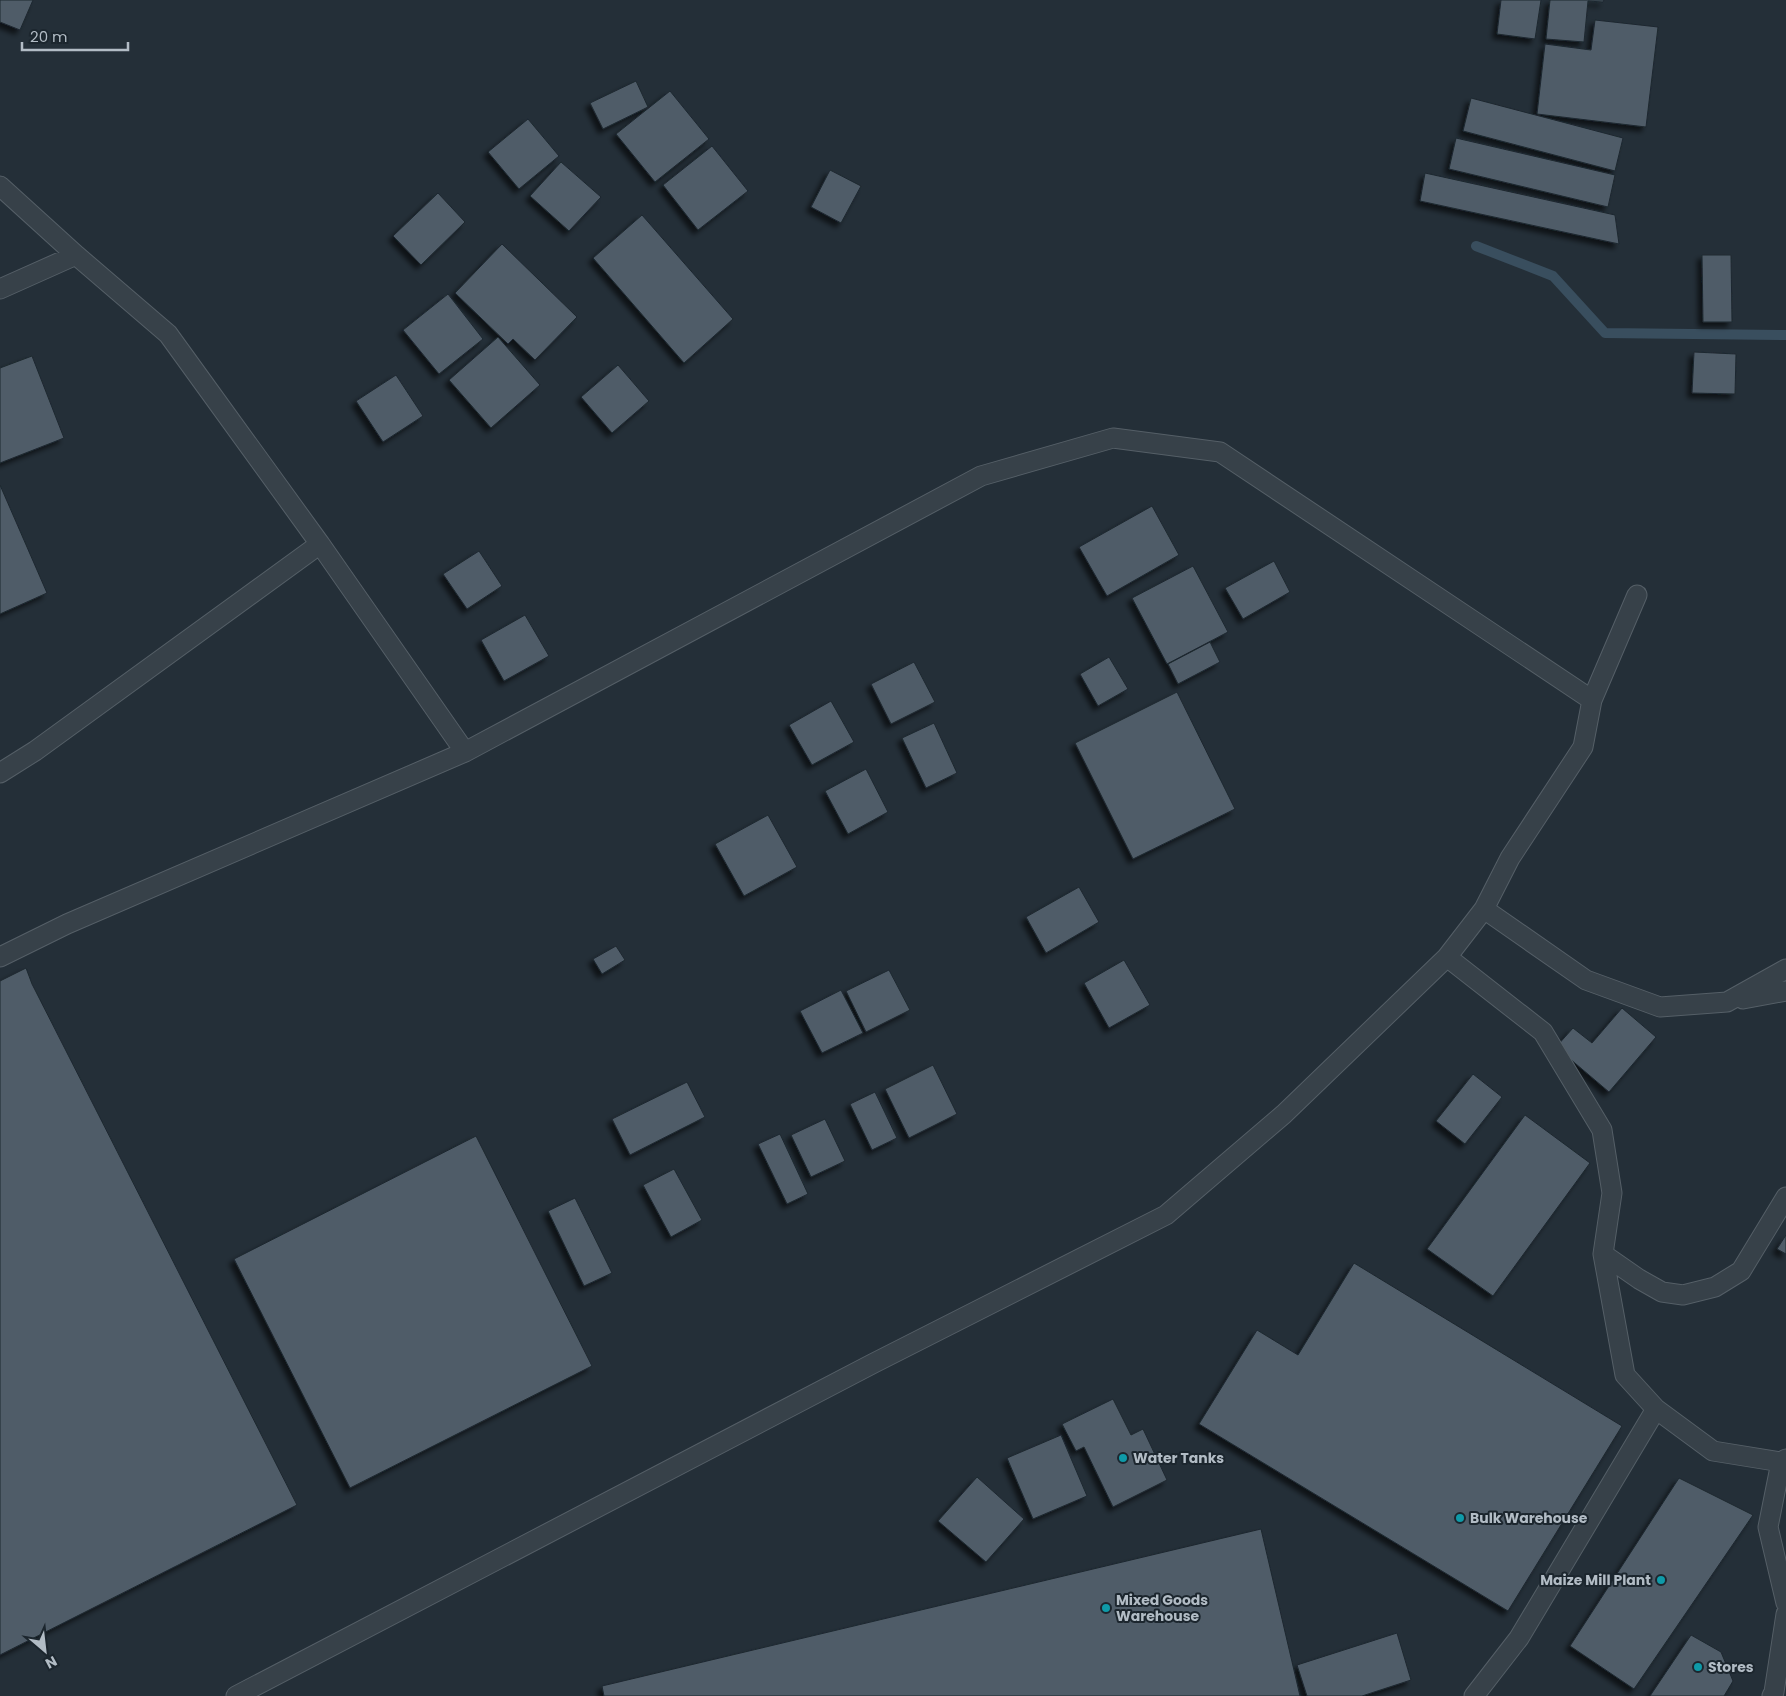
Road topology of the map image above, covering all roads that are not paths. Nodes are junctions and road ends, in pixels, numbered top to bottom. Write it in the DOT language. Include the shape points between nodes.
graph roads {
  1 [pos="0,186"];
  2 [pos="76,255"];
  3 [pos="0,289"];
  4 [pos="320,544"];
  5 [pos="1637,595"];
  6 [pos="1592,700"];
  7 [pos="465,752"];
  8 [pos="0,772"];
  9 [pos="1484,909"];
  10 [pos="0,957"];
  11 [pos="1447,957"];
  12 [pos="1786,970"];
  13 [pos="1786,991"];
  14 [pos="1727,1002"];
  15 [pos="1786,1197"];
  16 [pos="1603,1254"];
  17 [pos="1656,1409"];
  18 [pos="1784,1461"];
  19 [pos="1786,1603"];
  20 [pos="1786,1614"];
  21 [pos="236,1696"];
  22 [pos="1474,1696"];
  23 [pos="1772,1696"];
  1 -- 2 [label="lane"];
  2 -- 3 [label="lane"];
  2 -- 4 [label="lane" via="168,334"];
  4 -- 7 [label="lane"];
  4 -- 8 [label="lane" via="35,751"];
  5 -- 6 [label="lane"];
  6 -- 7 [label="lane" via="1220,452 1113,438 981,476"];
  6 -- 9 [label="lane" via="1583,747 1510,858"];
  7 -- 10 [label="lane" via="76,920"];
  9 -- 11 [label="lane"];
  9 -- 14 [label="lane" via="1586,980 1660,1007"];
  11 -- 16 [label="lane" via="1543,1032 1602,1130 1612,1193"];
  11 -- 21 [label="lane" via="1284,1114 1166,1215 865,1367"];
  12 -- 14 [label="lane"];
  13 -- 14 [label="lane"];
  15 -- 16 [label="lane" via="1740,1271 1715,1287 1683,1295 1662,1292"];
  16 -- 17 [label="lane" via="1625,1374"];
  17 -- 18 [label="lane" via="1713,1451"];
  17 -- 22 [label="lane" via="1520,1638"];
  18 -- 19 [label="lane" via="1768,1527"];
  20 -- 23 [label="lane"];
}
